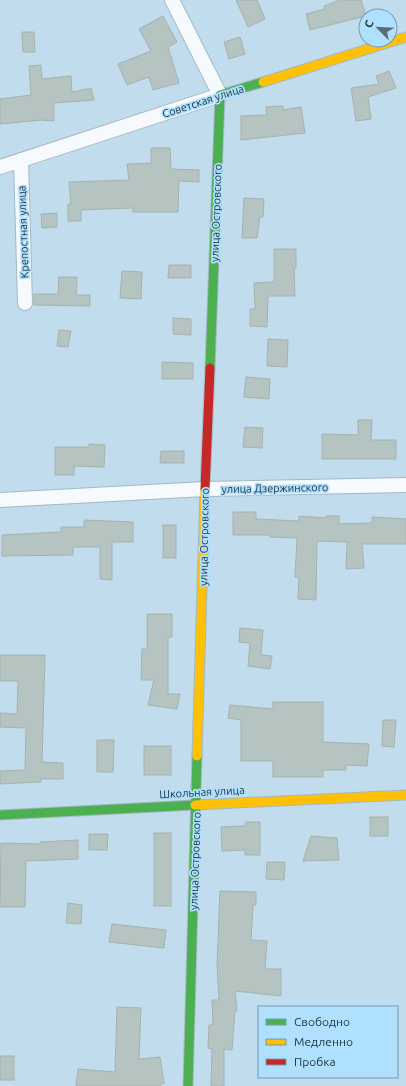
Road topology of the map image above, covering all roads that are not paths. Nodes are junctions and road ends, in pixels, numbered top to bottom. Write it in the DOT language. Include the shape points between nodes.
graph roads {
  1 [pos="172,0"];
  2 [pos="406,37"];
  3 [pos="220,95"];
  4 [pos="21,160"];
  5 [pos="0,167"];
  6 [pos="25,303"];
  7 [pos="406,485"];
  8 [pos="205,489"];
  9 [pos="0,500"];
  10 [pos="406,796"];
  11 [pos="197,804"];
  12 [pos="0,815"];
  13 [pos="188,1086"];
  1 -- 3 [label="street, улица Островского"];
  2 -- 3 [label="street, Советская улица"];
  3 -- 4 [label="street, Советская улица"];
  3 -- 8 [label="street, улица Островского"];
  4 -- 5 [label="street, Советская улица"];
  4 -- 6 [label="street, Крепостная улица"];
  7 -- 8 [label="street, улица Дзержинского"];
  8 -- 9 [label="street, улица Дзержинского"];
  8 -- 11 [label="street, улица Островского"];
  10 -- 11 [label="street, Школьная улица"];
  11 -- 12 [label="street, Школьная улица"];
  11 -- 13 [label="street, улица Островского"];
}
